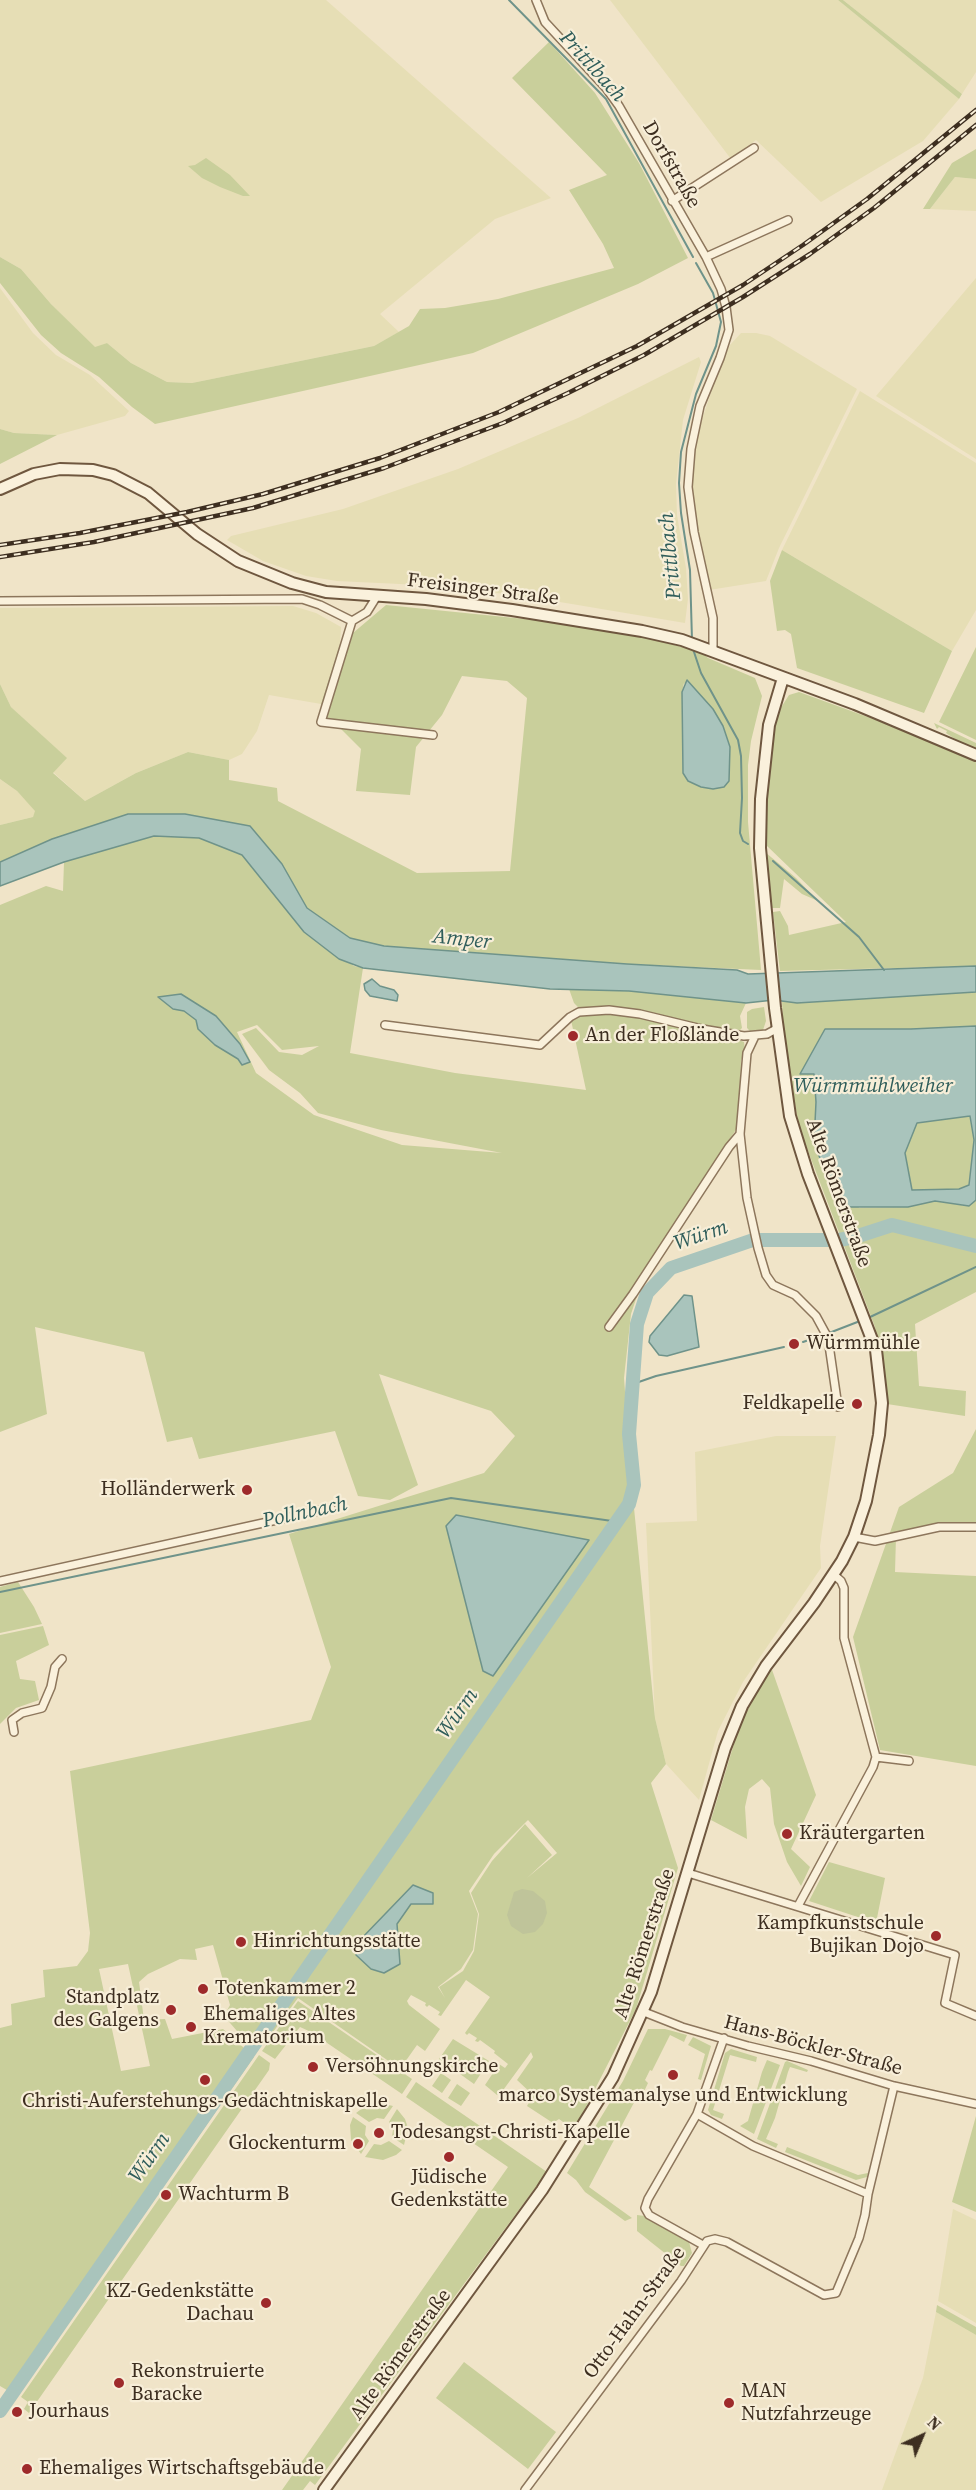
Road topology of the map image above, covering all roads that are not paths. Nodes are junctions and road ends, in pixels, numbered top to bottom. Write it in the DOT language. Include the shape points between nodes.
graph roads {
  1 [pos="536,0"];
  2 [pos="754,147"];
  3 [pos="672,201"];
  4 [pos="788,220"];
  5 [pos="706,257"];
  6 [pos="0,489"];
  7 [pos="377,596"];
  8 [pos="0,601"];
  9 [pos="352,621"];
  10 [pos="713,650"];
  11 [pos="783,678"];
  12 [pos="432,735"];
  13 [pos="976,755"];
  14 [pos="385,1025"];
  15 [pos="778,1028"];
  16 [pos="755,1036"];
  17 [pos="740,1134"];
  18 [pos="609,1326"];
  19 [pos="838,1407"];
  20 [pos="331,1508"];
  21 [pos="976,1527"];
  22 [pos="855,1536"];
  23 [pos="833,1574"];
  24 [pos="0,1581"];
  25 [pos="62,1659"];
  26 [pos="14,1732"];
  27 [pos="876,1757"];
  28 [pos="909,1761"];
  29 [pos="688,1873"];
  30 [pos="798,1906"];
  31 [pos="644,2012"];
  32 [pos="976,2016"];
  33 [pos="724,2038"];
  34 [pos="894,2086"];
  35 [pos="976,2104"];
  36 [pos="697,2114"];
  37 [pos="868,2194"];
  38 [pos="703,2245"];
  39 [pos="324,2490"];
  40 [pos="525,2490"];
  1 -- 3 [label="street, Dorfstraße" via="544,22 611,94"];
  2 -- 3 [label="street"];
  3 -- 5 [label="street, Dorfstraße"];
  4 -- 5 [label="street"];
  5 -- 10 [label="street, Dorfstraße" via="721,289 729,330 700,406 687,487 713,618"];
  6 -- 7 [label="main road, Freisinger Straße" via="34,474 60,469 113,475 148,493 219,549 262,573 326,592"];
  7 -- 9 [label="street" via="367,612"];
  7 -- 10 [label="main road, Freisinger Straße" via="512,610 642,631"];
  8 -- 9 [label="street" via="302,599"];
  9 -- 12 [label="street" via="321,722"];
  10 -- 11 [label="main road, Freisinger Straße"];
  11 -- 13 [label="main road, Freisinger Straße" via="897,720"];
  11 -- 15 [label="main road, Alte Römerstraße" via="769,725 760,848"];
  14 -- 16 [label="street" via="540,1045 573,1015 609,1010"];
  15 -- 16 [label="street"];
  15 -- 22 [label="main road, Alte Römerstraße" via="790,1116 808,1174 876,1350 882,1403 872,1478"];
  16 -- 17 [label="street" via="747,1053"];
  17 -- 18 [label="street"];
  17 -- 19 [label="street" via="747,1198 766,1275 773,1285 795,1295 816,1316 828,1338"];
  20 -- 24 [label="street"];
  21 -- 22 [label="street" via="939,1527 875,1541"];
  22 -- 23 [label="main road, Alte Römerstraße"];
  23 -- 27 [label="street" via="844,1587 844,1638"];
  23 -- 29 [label="main road, Alte Römerstraße" via="742,1706 725,1748"];
  25 -- 26 [label="street" via="55,1667 42,1708 12,1719"];
  27 -- 28 [label="street"];
  27 -- 30 [label="street"];
  29 -- 30 [label="street"];
  29 -- 31 [label="main road, Alte Römerstraße"];
  30 -- 32 [label="street" via="955,1955 945,2003"];
  31 -- 33 [label="street, Hans-Böckler-Straße"];
  31 -- 39 [label="main road, Alte Römerstraße" via="613,2077 554,2172"];
  33 -- 34 [label="street, Hans-Böckler-Straße"];
  33 -- 36 [label="street, Otto-Hahn-Straße"];
  34 -- 35 [label="street, Hans-Böckler-Straße"];
  34 -- 37 [label="street"];
  36 -- 37 [label="street" via="753,2146"];
  36 -- 38 [label="street, Otto-Hahn-Straße" via="645,2208 649,2216"];
  37 -- 38 [label="street" via="859,2238 840,2289 831,2296 727,2242 715,2239"];
  38 -- 40 [label="street, Otto-Hahn-Straße" via="687,2274"];
}
